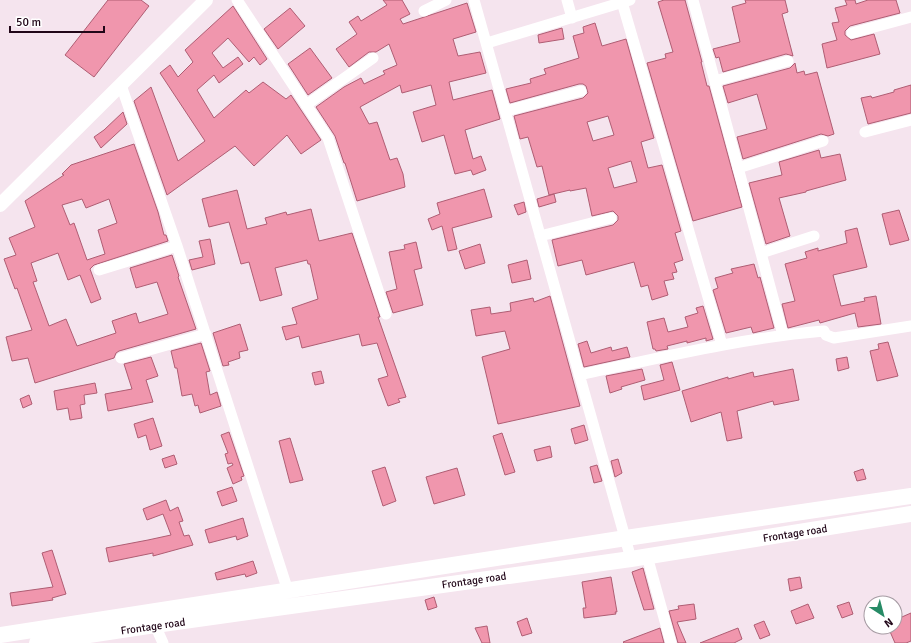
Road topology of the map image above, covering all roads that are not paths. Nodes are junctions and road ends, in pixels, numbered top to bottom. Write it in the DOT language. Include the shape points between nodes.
graph roads {
  1 [pos="206,0"];
  2 [pos="237,0"];
  3 [pos="446,0"];
  4 [pos="474,0"];
  5 [pos="567,0"];
  6 [pos="693,0"];
  7 [pos="626,1"];
  8 [pos="424,11"];
  9 [pos="911,17"];
  10 [pos="572,18"];
  11 [pos="852,33"];
  12 [pos="487,43"];
  13 [pos="373,58"];
  14 [pos="788,61"];
  15 [pos="715,82"];
  16 [pos="121,85"];
  17 [pos="581,91"];
  18 [pos="306,105"];
  19 [pos="506,111"];
  20 [pos="911,120"];
  21 [pos="865,132"];
  22 [pos="823,141"];
  23 [pos="738,168"];
  24 [pos="0,205"];
  25 [pos="611,218"];
  26 [pos="540,236"];
  27 [pos="814,236"];
  28 [pos="177,246"];
  29 [pos="761,253"];
  30 [pos="99,270"];
  31 [pos="386,314"];
  32 [pos="911,326"];
  33 [pos="206,334"];
  34 [pos="783,335"];
  35 [pos="722,345"];
  36 [pos="121,358"];
  37 [pos="578,375"];
  38 [pos="911,496"];
  39 [pos="911,514"];
  40 [pos="626,538"];
  41 [pos="647,556"];
  42 [pos="631,559"];
  43 [pos="288,591"];
  44 [pos="155,625"];
  45 [pos="0,635"];
  46 [pos="37,643"];
  47 [pos="163,643"];
  48 [pos="671,643"];
  1 -- 16 [label="street"];
  2 -- 18 [label="street"];
  3 -- 8 [label="street"];
  4 -- 12 [label="street"];
  5 -- 10 [label="street"];
  6 -- 15 [label="street"];
  7 -- 10 [label="street"];
  7 -- 35 [label="street"];
  9 -- 11 [label="street"];
  10 -- 12 [label="street"];
  12 -- 19 [label="street"];
  13 -- 18 [label="street"];
  14 -- 15 [label="street"];
  15 -- 23 [label="street"];
  16 -- 24 [label="street"];
  16 -- 28 [label="street"];
  17 -- 19 [label="street"];
  18 -- 31 [label="street" via="328,138"];
  19 -- 26 [label="street"];
  20 -- 21 [label="street"];
  22 -- 23 [label="street"];
  23 -- 29 [label="street"];
  25 -- 26 [label="street"];
  26 -- 37 [label="street"];
  27 -- 29 [label="street"];
  28 -- 30 [label="street"];
  28 -- 33 [label="street"];
  29 -- 34 [label="street"];
  32 -- 34 [label="street" via="834,338 826,335 824,331"];
  33 -- 36 [label="street"];
  33 -- 43 [label="street"];
  34 -- 35 [label="street"];
  35 -- 37 [label="street"];
  37 -- 40 [label="street"];
  38 -- 40 [label="main road"];
  39 -- 41 [label="main road, Frontage road"];
  40 -- 42 [label="street"];
  40 -- 43 [label="main road"];
  41 -- 42 [label="main road, Frontage road"];
  41 -- 48 [label="street"];
  42 -- 44 [label="main road, Frontage road"];
  43 -- 45 [label="main road"];
  44 -- 46 [label="main road, Frontage road"];
  44 -- 47 [label="street"];
}
